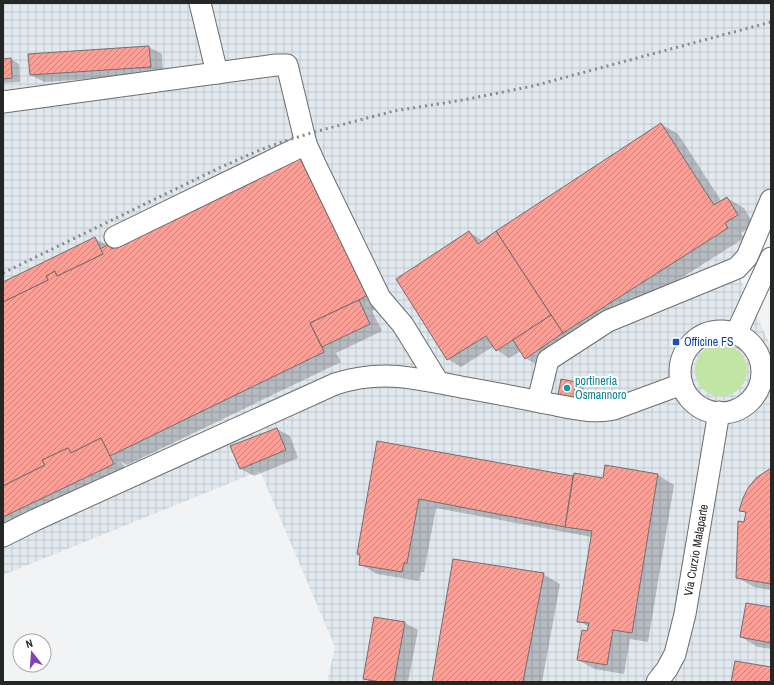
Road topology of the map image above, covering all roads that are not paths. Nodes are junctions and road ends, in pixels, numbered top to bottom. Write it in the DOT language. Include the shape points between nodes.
graph roads {
  1 [pos="200,3"];
  2 [pos="217,73"];
  3 [pos="3,102"];
  4 [pos="306,144"];
  5 [pos="771,200"];
  6 [pos="115,237"];
  7 [pos="771,258"];
  8 [pos="736,334"];
  9 [pos="438,382"];
  10 [pos="682,384"];
  11 [pos="764,394"];
  12 [pos="538,401"];
  13 [pos="719,412"];
  14 [pos="3,536"];
  15 [pos="657,682"];
  1 -- 2 [label="street"];
  2 -- 3 [label="street"];
  2 -- 4 [label="street" via="287,65"];
  4 -- 6 [label="street"];
  4 -- 9 [label="street" via="380,298 403,325"];
  5 -- 12 [label="street" via="747,256 737,268 608,321 548,360"];
  7 -- 8 [label="street"];
  8 -- 10 [label="street" via="726,331 713,332 694,341 682,361"];
  8 -- 11 [label="street" via="750,342 757,352"];
  9 -- 12 [label="street"];
  9 -- 14 [label="street" via="379,375 354,378 335,384"];
  10 -- 12 [label="street" via="603,411"];
  10 -- 13 [label="street" via="697,404 707,410"];
  11 -- 13 [label="street" via="751,399 741,407"];
  13 -- 15 [label="street, Via Curzio Malaparte" via="685,614 675,654"];
}
